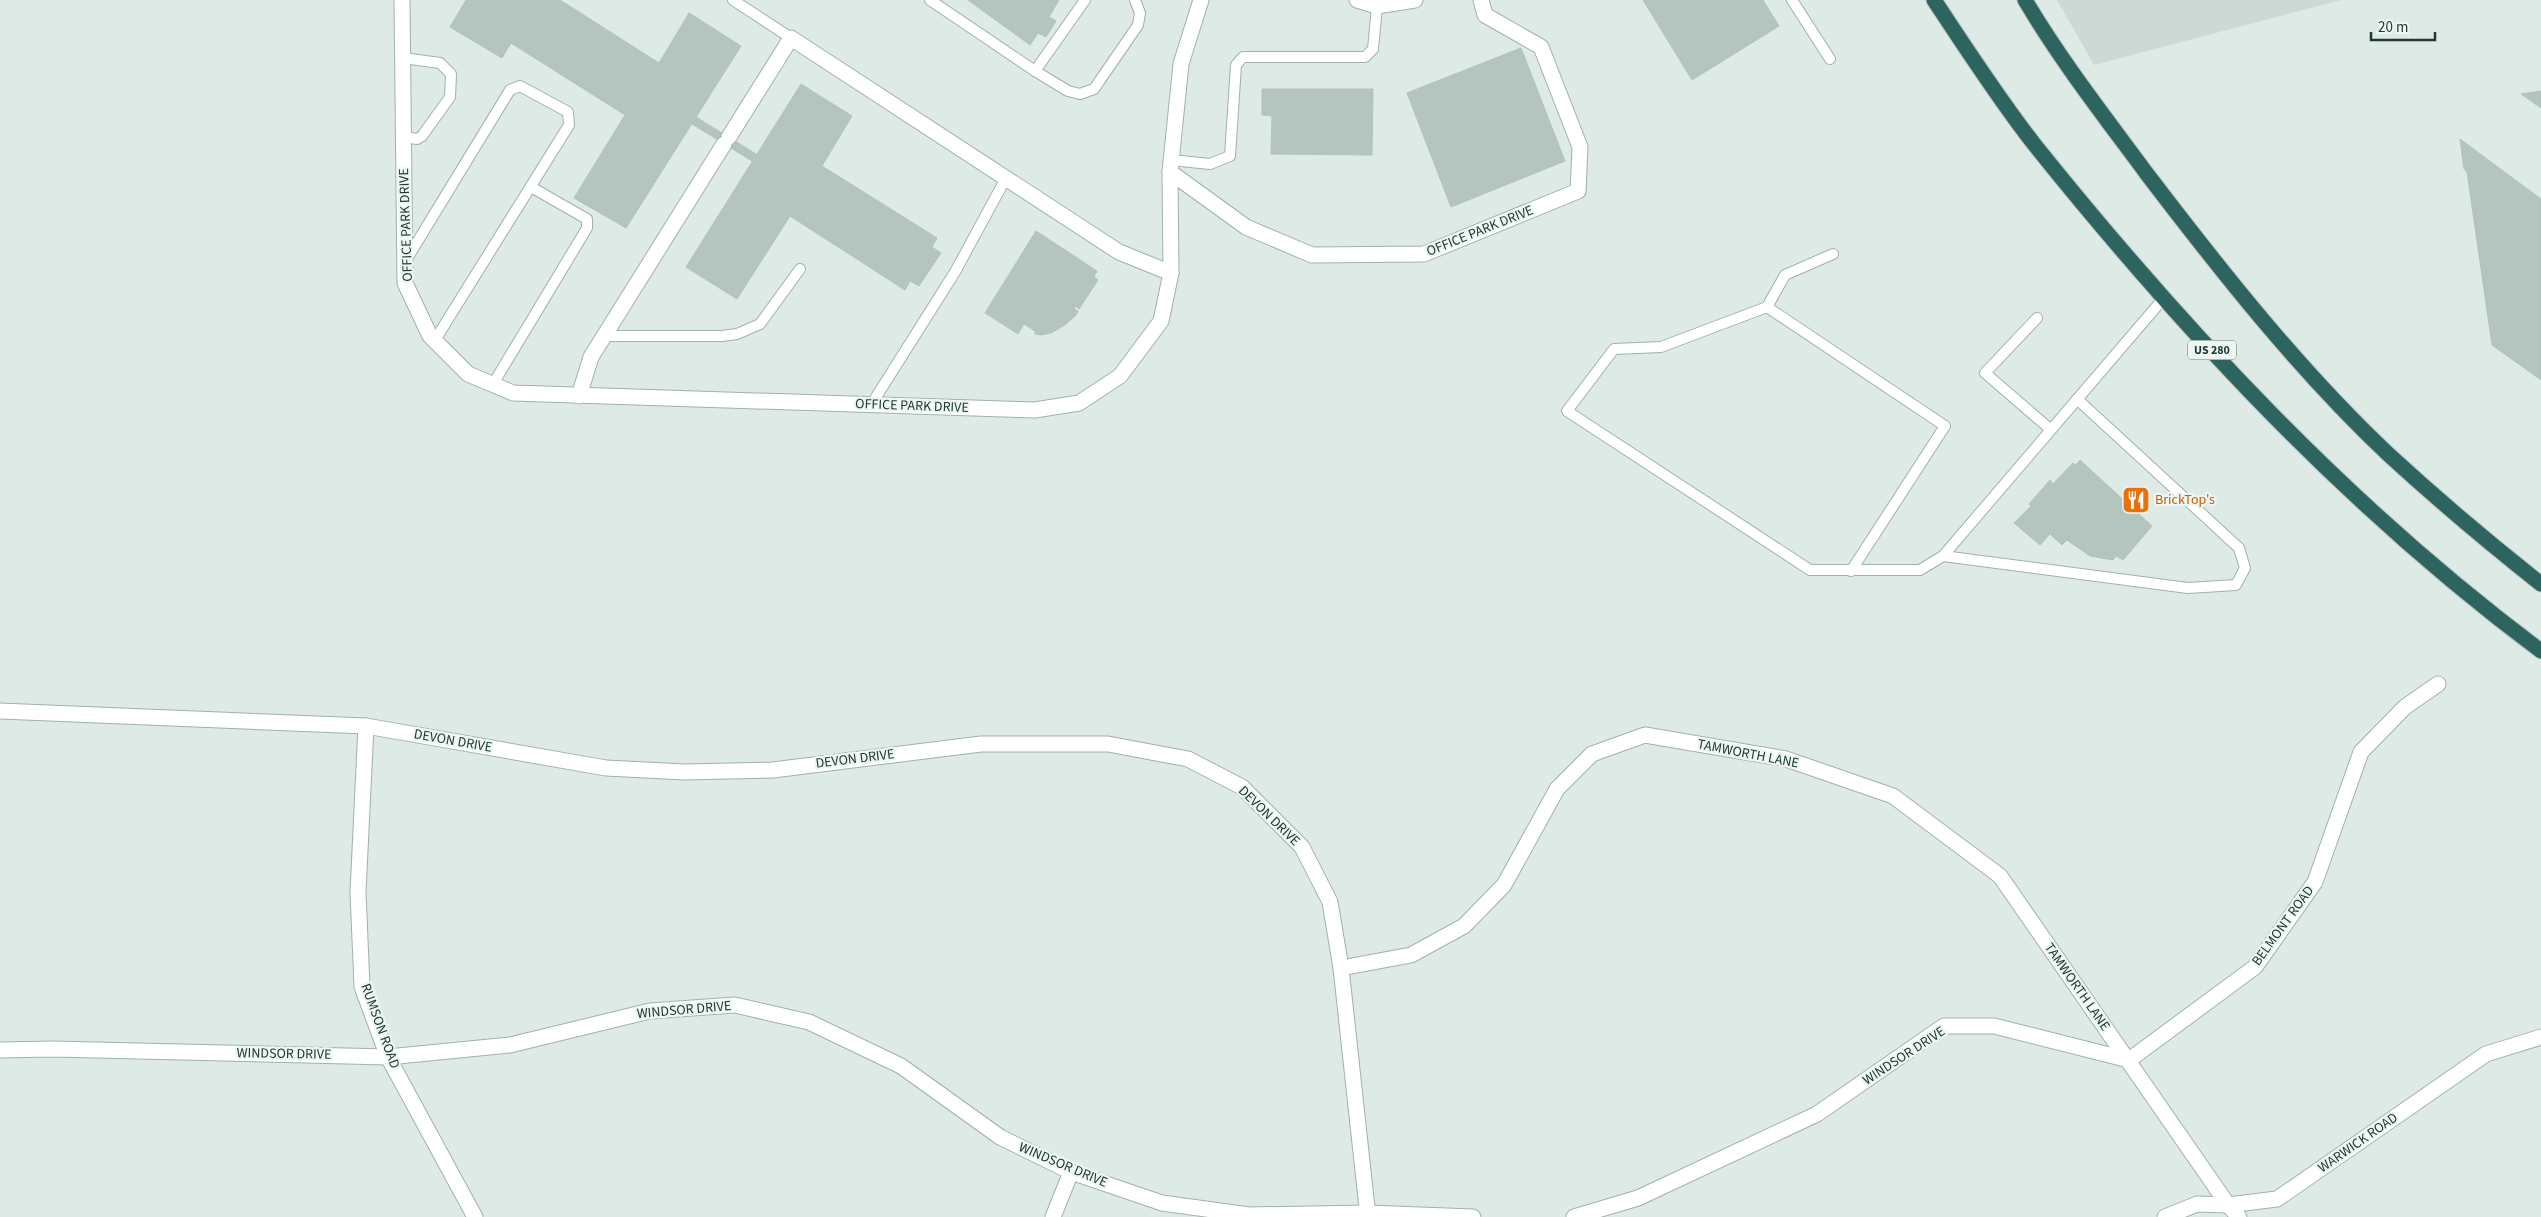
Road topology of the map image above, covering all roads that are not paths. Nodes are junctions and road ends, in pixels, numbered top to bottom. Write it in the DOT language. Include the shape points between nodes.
graph roads {
  1 [pos="402,0"];
  2 [pos="733,0"];
  3 [pos="930,0"];
  4 [pos="1085,0"];
  5 [pos="1135,0"];
  6 [pos="1201,0"];
  7 [pos="1357,0"];
  8 [pos="1415,0"];
  9 [pos="1481,0"];
  10 [pos="1792,0"];
  11 [pos="1934,0"];
  12 [pos="2025,0"];
  13 [pos="1376,6"];
  14 [pos="791,38"];
  15 [pos="403,58"];
  16 [pos="1830,59"];
  17 [pos="1036,71"];
  18 [pos="404,137"];
  19 [pos="1170,166"];
  20 [pos="1006,178"];
  21 [pos="531,186"];
  22 [pos="1833,254"];
  23 [pos="405,262"];
  24 [pos="800,269"];
  25 [pos="1171,273"];
  26 [pos="2163,299"];
  27 [pos="1767,307"];
  28 [pos="2037,318"];
  29 [pos="604,336"];
  30 [pos="435,340"];
  31 [pos="493,384"];
  32 [pos="579,396"];
  33 [pos="2078,399"];
  34 [pos="871,405"];
  35 [pos="2050,429"];
  36 [pos="1943,556"];
  37 [pos="1851,570"];
  38 [pos="2541,584"];
  39 [pos="2541,651"];
  40 [pos="2438,684"];
  41 [pos="0,711"];
  42 [pos="366,726"];
  43 [pos="1341,968"];
  44 [pos="2541,1037"];
  45 [pos="0,1050"];
  46 [pos="388,1057"];
  47 [pos="2128,1060"];
  48 [pos="1071,1172"];
  49 [pos="2228,1205"];
  50 [pos="1368,1215"];
  51 [pos="475,1217"];
  52 [pos="1053,1217"];
  53 [pos="1473,1217"];
  54 [pos="1574,1217"];
  55 [pos="2165,1217"];
  56 [pos="2239,1217"];
  1 -- 15 [label="street, OFFICE PARK DRIVE"];
  2 -- 14 [label="lane"];
  3 -- 17 [label="lane"];
  4 -- 17 [label="lane"];
  5 -- 17 [label="lane" via="1140,13 1138,25 1094,90 1080,94 1068,91"];
  6 -- 19 [label="street, OFFICE PARK DRIVE" via="1181,64"];
  7 -- 13 [label="street"];
  8 -- 13 [label="street"];
  9 -- 19 [label="street, OFFICE PARK DRIVE" via="1485,15 1541,47 1580,147 1578,191 1424,254 1312,255 1246,227"];
  10 -- 16 [label="lane"];
  11 -- 26 [label="highway, US 280" via="2034,143"];
  12 -- 38 [label="highway" via="2099,109 2203,248 2306,369 2388,453"];
  13 -- 19 [label="lane" via="1373,50 1365,57 1243,56 1236,65 1230,156 1210,164"];
  14 -- 20 [label="street"];
  14 -- 29 [label="street"];
  15 -- 18 [label="street, OFFICE PARK DRIVE"];
  15 -- 18 [label="lane" via="440,63 451,74 452,82 450,97 422,136 417,139"];
  18 -- 23 [label="street, OFFICE PARK DRIVE"];
  19 -- 25 [label="street, OFFICE PARK DRIVE"];
  20 -- 25 [label="street" via="1119,252"];
  20 -- 34 [label="lane" via="955,272"];
  21 -- 23 [label="lane" via="569,124 568,112 520,86 510,90"];
  21 -- 30 [label="lane"];
  21 -- 31 [label="lane" via="587,219 587,228"];
  22 -- 27 [label="lane" via="1785,276"];
  23 -- 30 [label="street, OFFICE PARK DRIVE" via="405,283 430,336"];
  24 -- 29 [label="lane" via="760,324 736,334"];
  25 -- 34 [label="street, OFFICE PARK DRIVE" via="1161,321 1120,376 1078,403 1035,410"];
  26 -- 33 [label="lane"];
  26 -- 39 [label="highway, US 280" via="2329,472 2432,565"];
  27 -- 37 [label="lane" via="1945,426"];
  27 -- 37 [label="lane" via="1661,347 1614,349 1566,411 1810,570"];
  28 -- 35 [label="lane" via="1985,373"];
  29 -- 32 [label="street" via="591,357"];
  30 -- 31 [label="street, OFFICE PARK DRIVE" via="468,374"];
  31 -- 32 [label="street, OFFICE PARK DRIVE" via="513,393"];
  32 -- 34 [label="street, OFFICE PARK DRIVE"];
  33 -- 35 [label="lane"];
  33 -- 36 [label="lane" via="2239,548 2245,568 2236,585 2188,588"];
  35 -- 36 [label="lane"];
  36 -- 37 [label="lane" via="1920,570"];
  40 -- 47 [label="street, BELMONT ROAD" via="2405,707 2361,752 2315,882 2255,967"];
  41 -- 42 [label="street, DEVON DRIVE"];
  42 -- 43 [label="street, DEVON DRIVE" via="606,768 685,772 773,770 981,744 1108,744 1188,759 1242,787 1302,847 1330,902"];
  42 -- 46 [label="street, RUMSON ROAD" via="358,892 362,987"];
  43 -- 47 [label="street, TAMWORTH LANE" via="1411,955 1464,926 1504,885 1557,789 1592,754 1645,735 1786,759 1893,796 2000,876"];
  43 -- 50 [label="street, DEVON DRIVE"];
  44 -- 49 [label="street, WARWICK ROAD" via="2486,1054 2277,1199"];
  45 -- 46 [label="street, WINDSOR DRIVE"];
  46 -- 48 [label="street, WINDSOR DRIVE" via="510,1045 650,1010 735,1004 809,1022 901,1066 1000,1137"];
  46 -- 51 [label="street, RUMSON ROAD"];
  47 -- 49 [label="street"];
  47 -- 54 [label="street, WINDSOR DRIVE" via="1994,1026 1944,1026 1817,1114 1638,1198"];
  48 -- 50 [label="street, WINDSOR DRIVE" via="1172,1205 1249,1215"];
  48 -- 52 [label="street"];
  49 -- 55 [label="street, WARWICK ROAD" via="2197,1204"];
  49 -- 56 [label="street"];
  50 -- 53 [label="street, WINDSOR DRIVE"];
}
